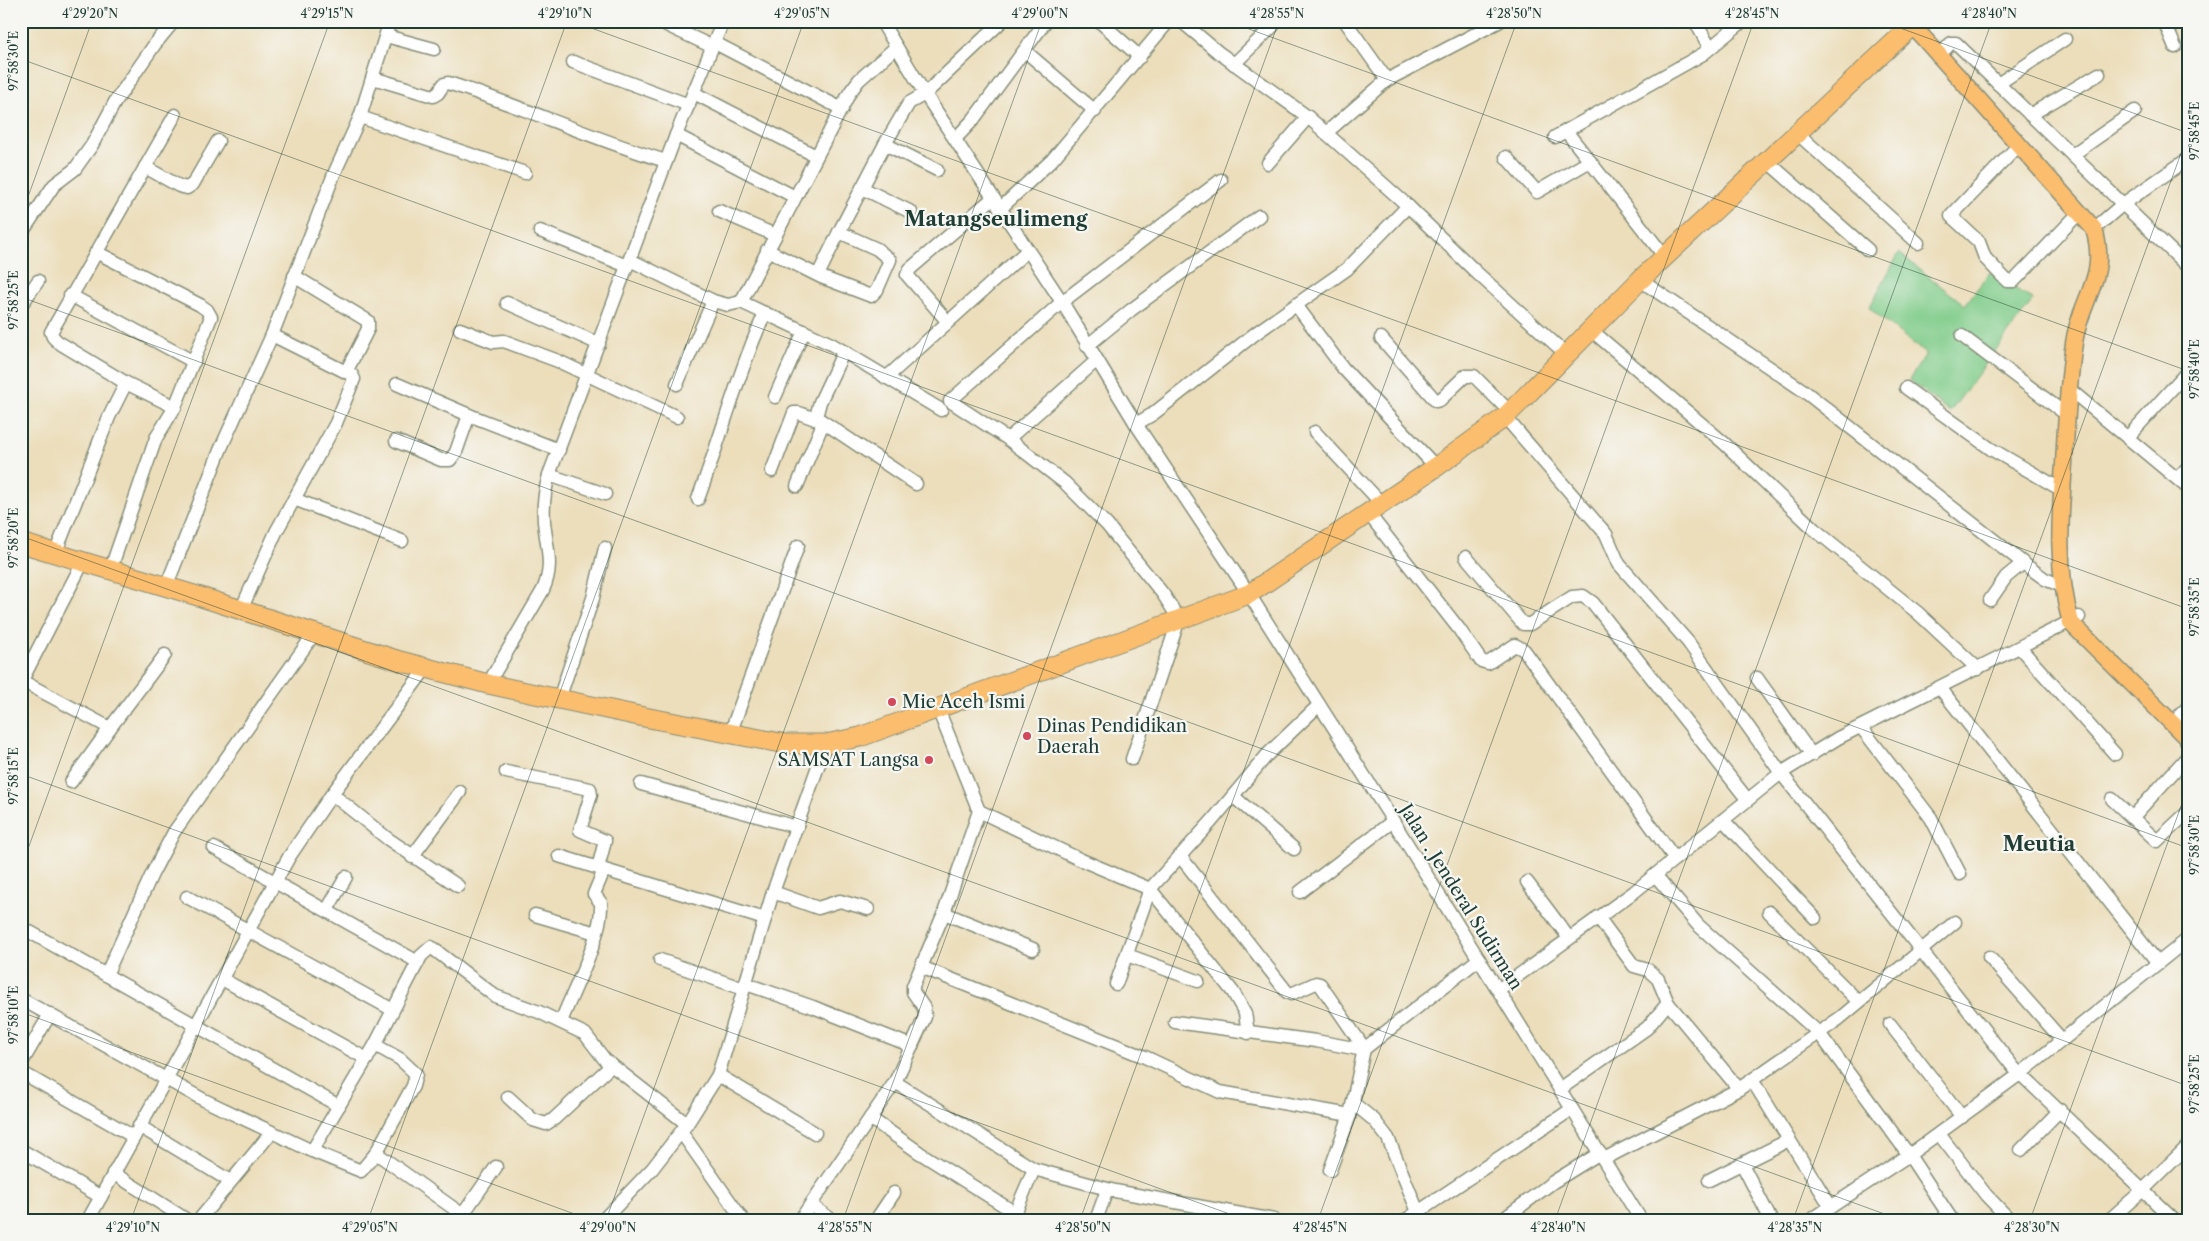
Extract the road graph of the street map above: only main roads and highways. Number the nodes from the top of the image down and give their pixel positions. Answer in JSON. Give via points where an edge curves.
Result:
{"nodes":[{"id":1,"x":1922,"y":36,"type":"edge"},
{"id":2,"x":21,"y":543,"type":"edge"},
{"id":3,"x":2073,"y":617,"type":"junction"},
{"id":4,"x":2185,"y":715,"type":"edge"},
{"id":5,"x":2188,"y":739,"type":"edge"}],
"edges":[{"from":1,"to":2,"type":"highway","via":[[1767,161],[1640,280],[1508,414],[1249,594],[860,737],[826,744],[786,744],[488,684],[426,668]]},
{"from":1,"to":3,"type":"main road","via":[[2094,229],[2099,246],[2094,284],[2074,340],[2066,415],[2059,538],[2062,586]]},
{"from":3,"to":4,"type":"main road"},
{"from":3,"to":5,"type":"main road"}]}
